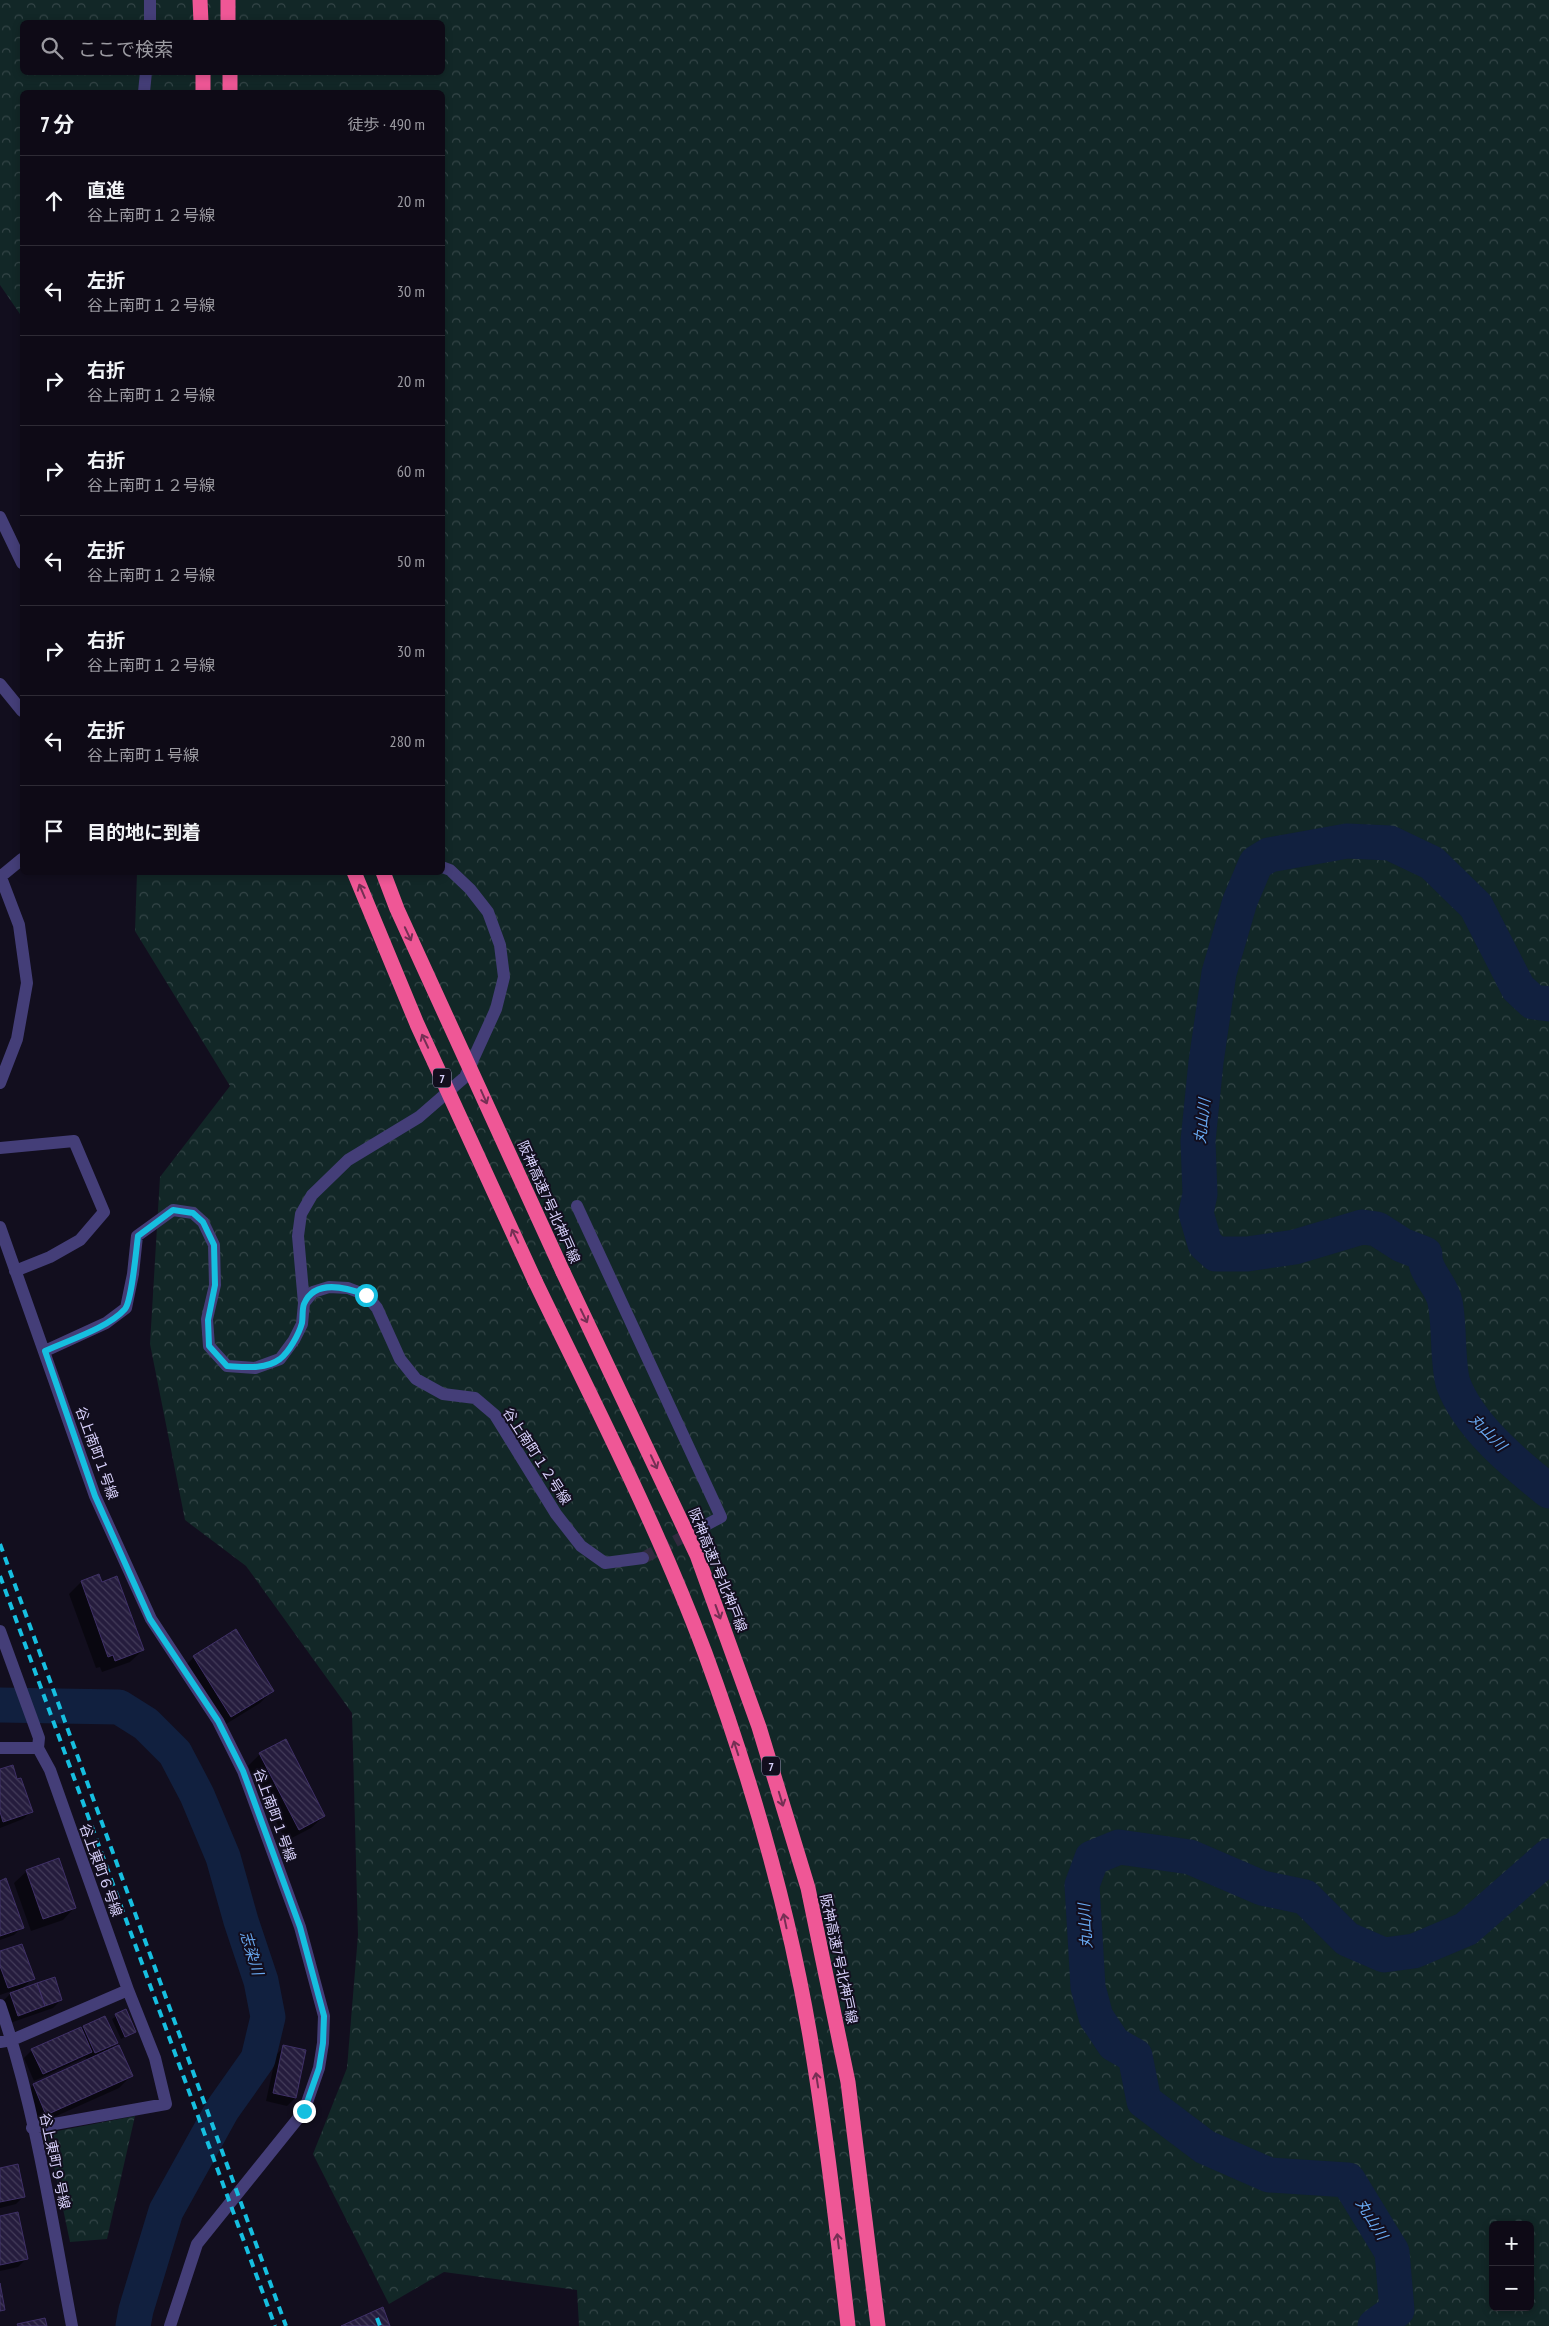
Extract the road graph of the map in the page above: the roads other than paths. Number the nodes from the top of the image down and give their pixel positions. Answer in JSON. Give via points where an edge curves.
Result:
{"nodes":[{"id":1,"x":150,"y":0,"type":"edge"},
{"id":2,"x":200,"y":0,"type":"edge"},
{"id":3,"x":228,"y":0,"type":"edge"},
{"id":4,"x":150,"y":20,"type":"edge"},
{"id":5,"x":201,"y":20,"type":"edge"},
{"id":6,"x":228,"y":20,"type":"edge"},
{"id":7,"x":146,"y":75,"type":"edge"},
{"id":8,"x":203,"y":75,"type":"edge"},
{"id":9,"x":230,"y":75,"type":"edge"},
{"id":10,"x":144,"y":90,"type":"edge"},
{"id":11,"x":203,"y":90,"type":"edge"},
{"id":12,"x":230,"y":90,"type":"edge"},
{"id":13,"x":0,"y":517,"type":"edge"},
{"id":14,"x":20,"y":559,"type":"edge"},
{"id":15,"x":0,"y":684,"type":"edge"},
{"id":16,"x":20,"y":709,"type":"edge"},
{"id":17,"x":20,"y":861,"type":"edge"},
{"id":18,"x":445,"y":868,"type":"edge"},
{"id":19,"x":355,"y":875,"type":"edge"},
{"id":20,"x":384,"y":875,"type":"edge"},
{"id":21,"x":0,"y":876,"type":"edge"},
{"id":22,"x":0,"y":1083,"type":"edge"},
{"id":23,"x":0,"y":1148,"type":"edge"},
{"id":24,"x":577,"y":1206,"type":"dead end"},
{"id":25,"x":0,"y":1227,"type":"edge"},
{"id":26,"x":15,"y":1271,"type":"junction"},
{"id":27,"x":304,"y":1304,"type":"junction"},
{"id":28,"x":45,"y":1351,"type":"junction"},
{"id":29,"x":706,"y":1525,"type":"tunnel mouth"},
{"id":30,"x":643,"y":1558,"type":"tunnel mouth"},
{"id":31,"x":0,"y":1631,"type":"edge"},
{"id":32,"x":0,"y":1748,"type":"edge"},
{"id":33,"x":38,"y":1748,"type":"junction"},
{"id":34,"x":128,"y":1990,"type":"junction"},
{"id":35,"x":0,"y":2005,"type":"edge"},
{"id":36,"x":6,"y":2041,"type":"edge"},
{"id":37,"x":32,"y":2128,"type":"junction"},
{"id":38,"x":72,"y":2326,"type":"edge"},
{"id":39,"x":170,"y":2326,"type":"edge"},
{"id":40,"x":848,"y":2326,"type":"edge"},
{"id":41,"x":878,"y":2326,"type":"edge"}],
"edges":[{"from":1,"to":4,"type":"street"},
{"from":2,"to":5,"type":"highway"},
{"from":3,"to":6,"type":"highway"},
{"from":7,"to":10,"type":"street"},
{"from":8,"to":11,"type":"highway"},
{"from":9,"to":12,"type":"highway"},
{"from":13,"to":14,"type":"street"},
{"from":15,"to":16,"type":"street"},
{"from":17,"to":21,"type":"street"},
{"from":18,"to":27,"type":"street","via":[[470,889],[488,912],[500,945],[504,977],[496,1009],[465,1077],[419,1117],[348,1160],[312,1194],[301,1214],[298,1236]]},
{"from":40,"to":19,"type":"highway","number":"7","one_way":true,"bridge":true,"via":[[823,2116],[782,1904],[751,1792],[704,1652],[645,1512],[417,1024]]},
{"from":20,"to":41,"type":"highway","name":"阪神高速7号北神戸線","number":"7","one_way":true,"bridge":true,"via":[[563,1272],[697,1555],[759,1727],[808,1888],[848,2082]]},
{"from":21,"to":22,"type":"street","via":[[19,925],[27,983],[17,1039]]},
{"from":23,"to":26,"type":"street","via":[[74,1141],[104,1212],[80,1240]]},
{"from":24,"to":29,"type":"street","via":[[721,1517]]},
{"from":25,"to":26,"type":"street","name":"谷上南町１号線"},
{"from":26,"to":28,"type":"street","name":"谷上南町１号線"},
{"from":27,"to":28,"type":"street","via":[[302,1324],[280,1359],[255,1368],[227,1366],[209,1346],[208,1320],[215,1285],[214,1245],[203,1222],[193,1213],[173,1210],[138,1236],[126,1308],[106,1323]]},
{"from":27,"to":30,"type":"street","name":"谷上南町１２号線","via":[[314,1292],[329,1287],[348,1288],[366,1295],[377,1308],[400,1359],[416,1380],[442,1394],[475,1398],[495,1415],[556,1514],[582,1546],[605,1563]]},
{"from":28,"to":39,"type":"street","name":"谷上南町１号線","via":[[95,1496],[150,1619],[218,1721],[243,1771],[300,1927],[324,2016],[319,2068],[304,2111],[196,2244]]},
{"from":31,"to":33,"type":"street","name":"谷上東町６号線","via":[[39,1738]]},
{"from":32,"to":33,"type":"street"},
{"from":33,"to":34,"type":"street","name":"谷上東町６号線","via":[[50,1770]]},
{"from":34,"to":36,"type":"street"},
{"from":34,"to":37,"type":"street","name":"谷上東町６号線","via":[[154,2058],[166,2104]]},
{"from":35,"to":36,"type":"street","name":"谷上東町９号線"},
{"from":36,"to":37,"type":"street","name":"谷上東町９号線"},
{"from":37,"to":38,"type":"street","name":"谷上東町９号線"}]}
